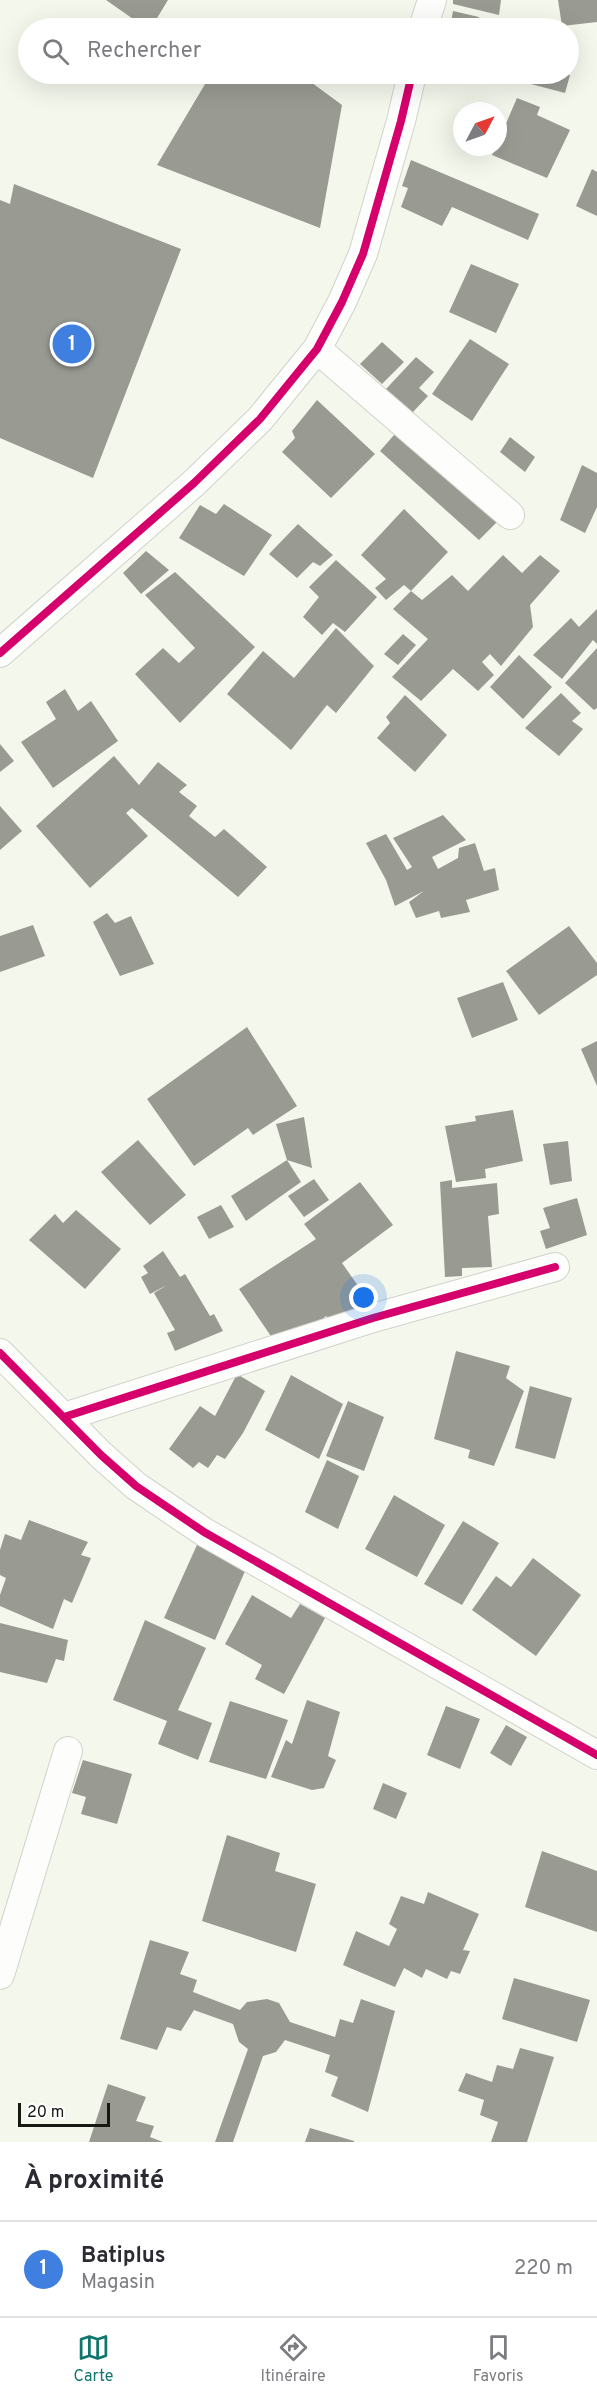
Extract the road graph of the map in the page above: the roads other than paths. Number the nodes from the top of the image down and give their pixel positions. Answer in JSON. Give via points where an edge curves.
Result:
{"nodes":[{"id":1,"x":432,"y":0,"type":"edge"},
{"id":2,"x":426,"y":18,"type":"edge"},
{"id":3,"x":410,"y":84,"type":"edge"},
{"id":4,"x":317,"y":349,"type":"junction"},
{"id":5,"x":510,"y":515,"type":"dead end"},
{"id":6,"x":0,"y":653,"type":"edge"},
{"id":7,"x":555,"y":1267,"type":"dead end"},
{"id":8,"x":0,"y":1353,"type":"edge"},
{"id":9,"x":64,"y":1417,"type":"junction"},
{"id":10,"x":68,"y":1750,"type":"dead end"},
{"id":11,"x":597,"y":1755,"type":"edge"},
{"id":12,"x":0,"y":1975,"type":"edge"}],
"edges":[{"from":1,"to":2,"type":"street"},
{"from":3,"to":4,"type":"street","via":[[363,254]]},
{"from":4,"to":5,"type":"street"},
{"from":4,"to":6,"type":"street","via":[[260,418],[194,483]]},
{"from":7,"to":9,"type":"street","via":[[374,1318]]},
{"from":8,"to":9,"type":"street"},
{"from":9,"to":11,"type":"street","via":[[136,1486],[204,1532]]},
{"from":10,"to":12,"type":"street"}]}
